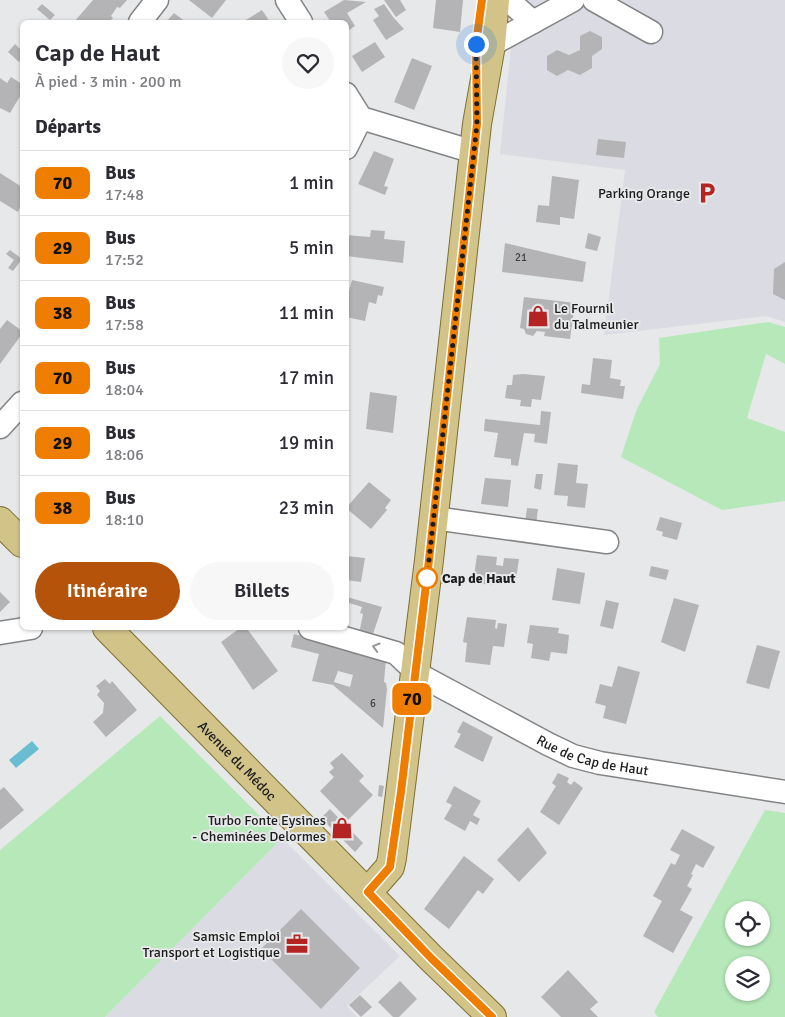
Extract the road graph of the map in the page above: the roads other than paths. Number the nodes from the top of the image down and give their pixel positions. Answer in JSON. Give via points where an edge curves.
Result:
{"nodes":[{"id":1,"x":157,"y":0,"type":"edge"},
{"id":2,"x":287,"y":0,"type":"edge"},
{"id":3,"x":482,"y":0,"type":"edge"},
{"id":4,"x":495,"y":0,"type":"edge"},
{"id":5,"x":508,"y":0,"type":"edge"},
{"id":6,"x":573,"y":0,"type":"edge"},
{"id":7,"x":594,"y":0,"type":"edge"},
{"id":8,"x":142,"y":20,"type":"edge"},
{"id":9,"x":300,"y":20,"type":"edge"},
{"id":10,"x":533,"y":22,"type":"junction"},
{"id":11,"x":650,"y":32,"type":"dead end"},
{"id":12,"x":491,"y":45,"type":"junction"},
{"id":13,"x":349,"y":99,"type":"edge"},
{"id":14,"x":361,"y":118,"type":"junction"},
{"id":15,"x":477,"y":124,"type":"junction"},
{"id":16,"x":349,"y":142,"type":"edge"},
{"id":17,"x":474,"y":152,"type":"junction"},
{"id":18,"x":20,"y":405,"type":"edge"},
{"id":19,"x":0,"y":427,"type":"edge"},
{"id":20,"x":434,"y":518,"type":"junction"},
{"id":21,"x":0,"y":521,"type":"edge"},
{"id":22,"x":20,"y":541,"type":"edge"},
{"id":23,"x":607,"y":542,"type":"dead end"},
{"id":24,"x":20,"y":630,"type":"edge"},
{"id":25,"x":109,"y":630,"type":"edge"},
{"id":26,"x":317,"y":630,"type":"edge"},
{"id":27,"x":0,"y":633,"type":"edge"},
{"id":28,"x":416,"y":672,"type":"junction"},
{"id":29,"x":785,"y":792,"type":"edge"},
{"id":30,"x":390,"y":867,"type":"junction"},
{"id":31,"x":368,"y":892,"type":"junction"},
{"id":32,"x":431,"y":958,"type":"junction"},
{"id":33,"x":492,"y":1017,"type":"edge"}],
"edges":[{"from":1,"to":8,"type":"street"},
{"from":2,"to":9,"type":"street"},
{"from":3,"to":15,"type":"main road","via":[[476,44]]},
{"from":4,"to":12,"type":"main road"},
{"from":5,"to":10,"type":"street"},
{"from":6,"to":10,"type":"street"},
{"from":7,"to":11,"type":"street"},
{"from":10,"to":12,"type":"street"},
{"from":12,"to":15,"type":"main road"},
{"from":13,"to":14,"type":"street"},
{"from":14,"to":16,"type":"street"},
{"from":14,"to":17,"type":"street"},
{"from":15,"to":17,"type":"main road"},
{"from":17,"to":20,"type":"main road"},
{"from":18,"to":19,"type":"street"},
{"from":20,"to":23,"type":"street"},
{"from":20,"to":28,"type":"main road"},
{"from":21,"to":22,"type":"main road"},
{"from":24,"to":27,"type":"street"},
{"from":25,"to":31,"type":"main road","name":"Avenue du Médoc"},
{"from":28,"to":26,"type":"street","name":"Rue de Cap de Haut","one_way":true,"via":[[396,653]]},
{"from":28,"to":29,"type":"street","name":"Rue de Cap de Haut","via":[[573,756]]},
{"from":28,"to":30,"type":"main road"},
{"from":30,"to":31,"type":"main road"},
{"from":30,"to":32,"type":"main road","name":"Avenue du Médoc","via":[[402,908]]},
{"from":31,"to":32,"type":"main road","name":"Avenue du Médoc"},
{"from":32,"to":33,"type":"main road","name":"Avenue du Médoc"}]}
